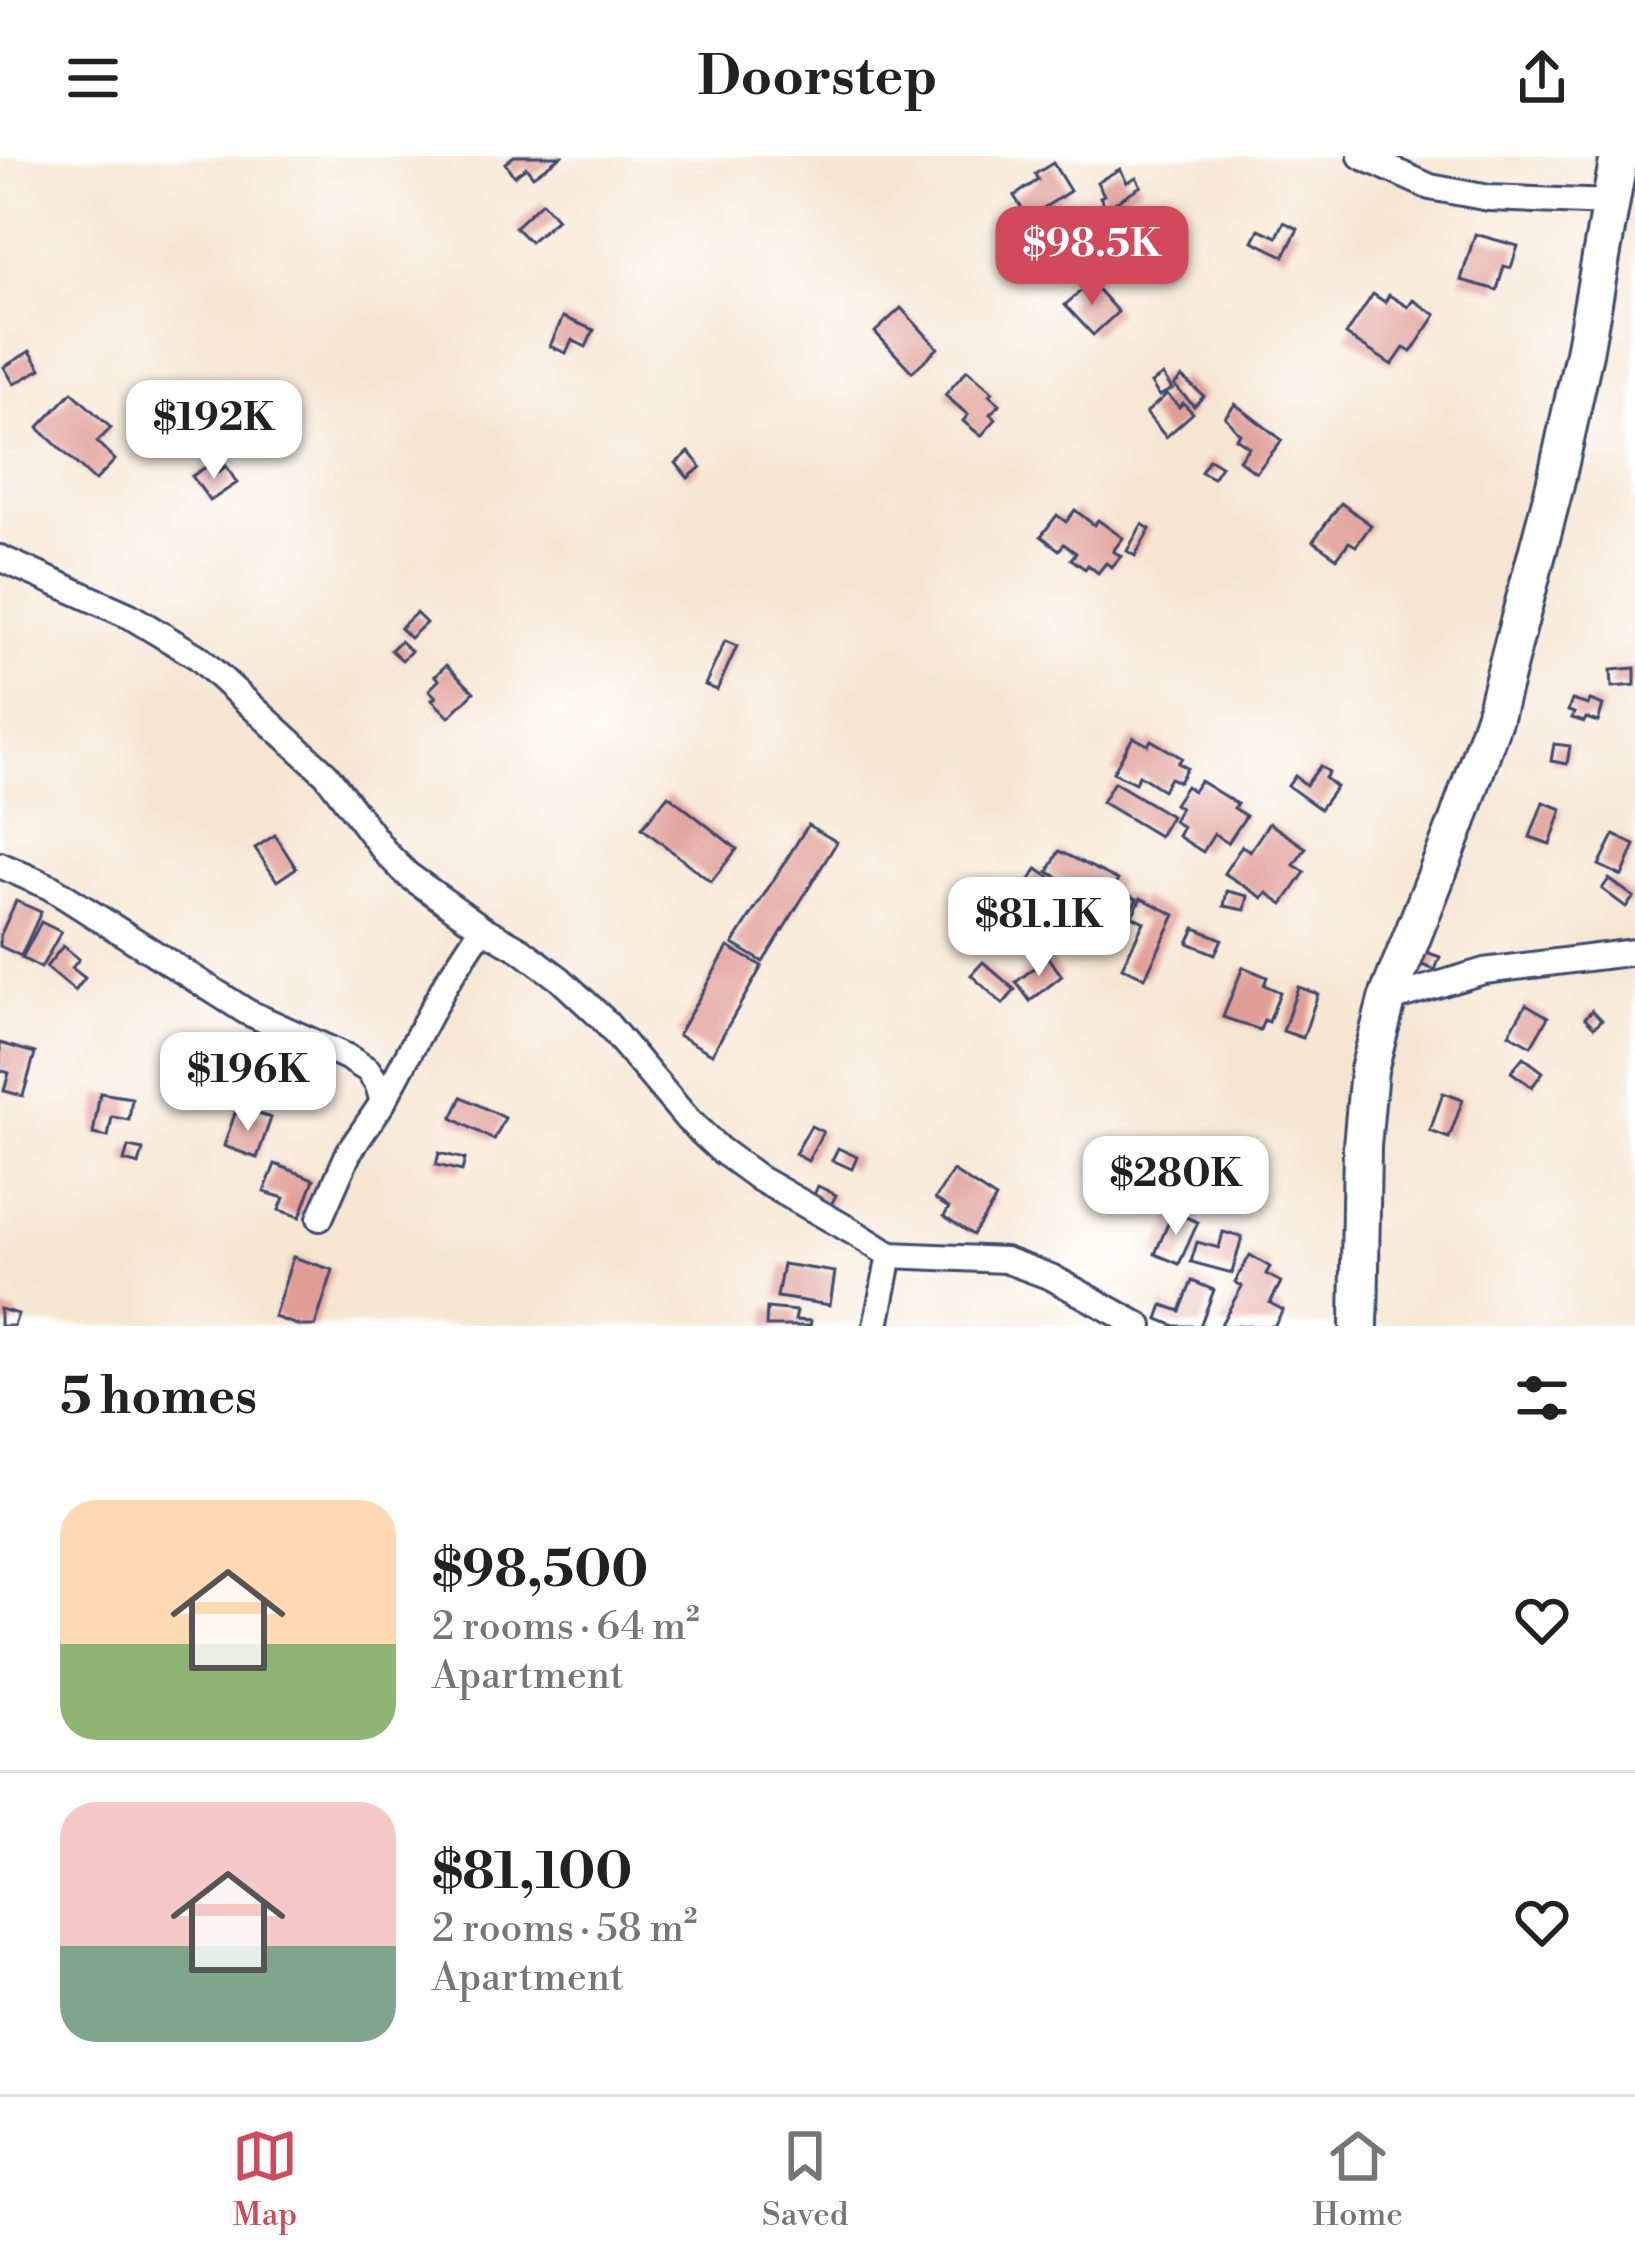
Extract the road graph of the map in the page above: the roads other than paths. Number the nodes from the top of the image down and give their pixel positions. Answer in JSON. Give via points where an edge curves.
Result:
{"nodes":[{"id":1,"x":1361,"y":156,"type":"edge"},
{"id":2,"x":1619,"y":156,"type":"edge"},
{"id":3,"x":1610,"y":203,"type":"junction"},
{"id":4,"x":0,"y":558,"type":"edge"},
{"id":5,"x":0,"y":865,"type":"edge"},
{"id":6,"x":482,"y":928,"type":"junction"},
{"id":7,"x":1635,"y":952,"type":"edge"},
{"id":8,"x":1387,"y":1000,"type":"junction"},
{"id":9,"x":383,"y":1102,"type":"junction"},
{"id":10,"x":320,"y":1218,"type":"dead end"},
{"id":11,"x":890,"y":1256,"type":"junction"},
{"id":12,"x":876,"y":1326,"type":"edge"},
{"id":13,"x":1140,"y":1326,"type":"edge"},
{"id":14,"x":1359,"y":1326,"type":"edge"}],
"edges":[{"from":1,"to":3,"type":"street","via":[[1430,187]]},
{"from":2,"to":3,"type":"street"},
{"from":3,"to":8,"type":"street","via":[[1555,485],[1494,717]]},
{"from":4,"to":6,"type":"street","via":[[130,616],[198,657],[326,774],[408,875]]},
{"from":5,"to":9,"type":"street","via":[[50,887],[247,1012],[368,1070]]},
{"from":6,"to":9,"type":"street"},
{"from":6,"to":11,"type":"street","via":[[560,979],[719,1148]]},
{"from":7,"to":8,"type":"street","via":[[1484,971]]},
{"from":8,"to":14,"type":"street","via":[[1362,1146]]},
{"from":9,"to":10,"type":"street","via":[[349,1152]]},
{"from":11,"to":12,"type":"street"},
{"from":11,"to":13,"type":"street","via":[[1005,1260]]}]}
